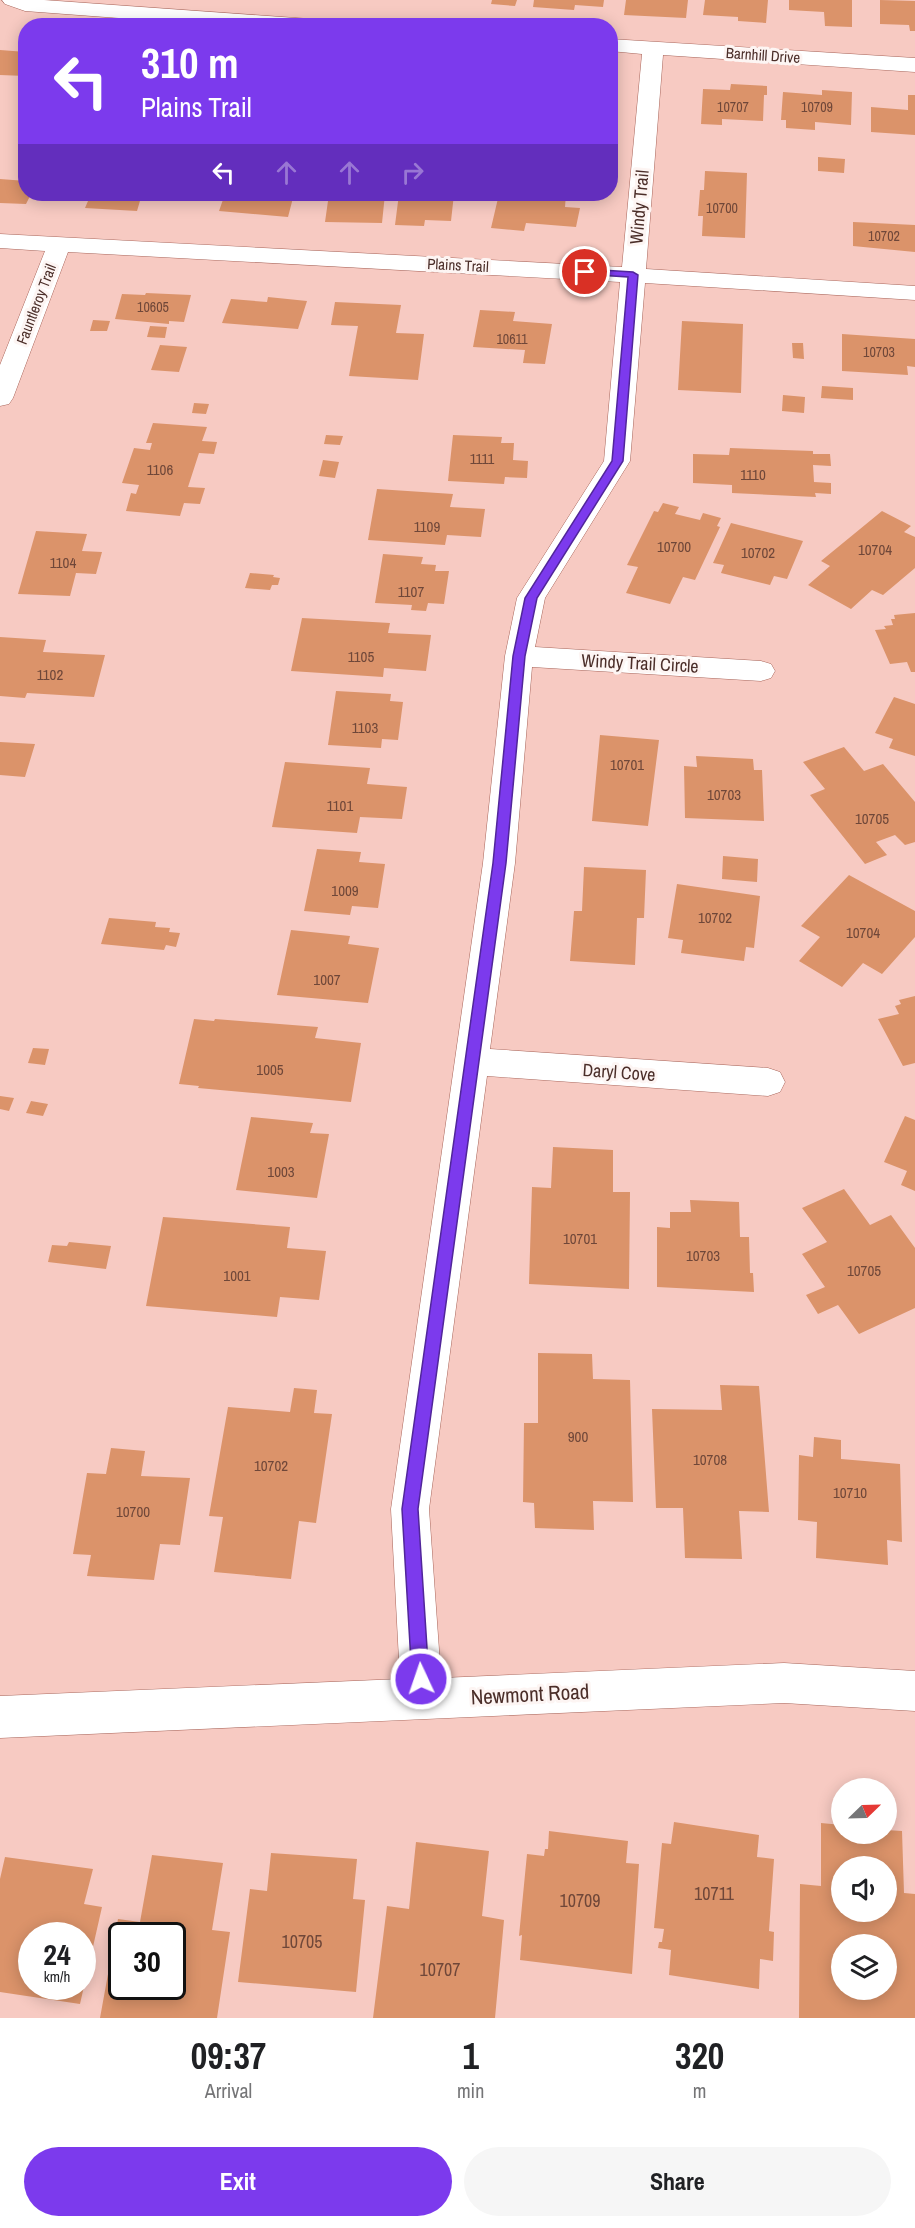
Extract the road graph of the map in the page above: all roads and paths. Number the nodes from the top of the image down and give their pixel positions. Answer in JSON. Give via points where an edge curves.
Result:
{"nodes":[{"id":1,"x":12,"y":0,"type":"edge"},
{"id":2,"x":210,"y":18,"type":"edge"},
{"id":3,"x":618,"y":46,"type":"edge"},
{"id":4,"x":653,"y":48,"type":"junction"},
{"id":5,"x":915,"y":65,"type":"edge"},
{"id":6,"x":0,"y":241,"type":"edge"},
{"id":7,"x":59,"y":244,"type":"junction"},
{"id":8,"x":633,"y":275,"type":"junction"},
{"id":9,"x":915,"y":293,"type":"edge"},
{"id":10,"x":0,"y":398,"type":"edge"},
{"id":11,"x":519,"y":656,"type":"junction"},
{"id":12,"x":761,"y":670,"type":"dead end"},
{"id":13,"x":471,"y":1061,"type":"junction"},
{"id":14,"x":768,"y":1082,"type":"dead end"},
{"id":15,"x":915,"y":1691,"type":"edge"},
{"id":16,"x":422,"y":1699,"type":"junction"},
{"id":17,"x":0,"y":1717,"type":"edge"}],
"edges":[{"from":1,"to":2,"type":"street","via":[[26,5]]},
{"from":3,"to":4,"type":"street","name":"Barnhill Drive"},
{"from":4,"to":5,"type":"street","name":"Barnhill Drive"},
{"from":4,"to":8,"type":"street","name":"Windy Trail"},
{"from":6,"to":7,"type":"street","name":"Plains Trail"},
{"from":7,"to":8,"type":"street","name":"Plains Trail"},
{"from":7,"to":10,"type":"street","name":"Fauntleroy Trail"},
{"from":8,"to":9,"type":"street","name":"Plains Trail"},
{"from":8,"to":11,"type":"street","name":"Windy Trail","via":[[617,461],[531,598]]},
{"from":11,"to":12,"type":"street","name":"Windy Trail Circle"},
{"from":11,"to":13,"type":"street","name":"Windy Trail","via":[[499,863]]},
{"from":13,"to":14,"type":"street","name":"Daryl Cove"},
{"from":13,"to":16,"type":"street","name":"Windy Trail","via":[[410,1509]]},
{"from":15,"to":16,"type":"street","name":"Newmont Road","via":[[783,1683]]},
{"from":16,"to":17,"type":"street","name":"Newmont Road"}]}
